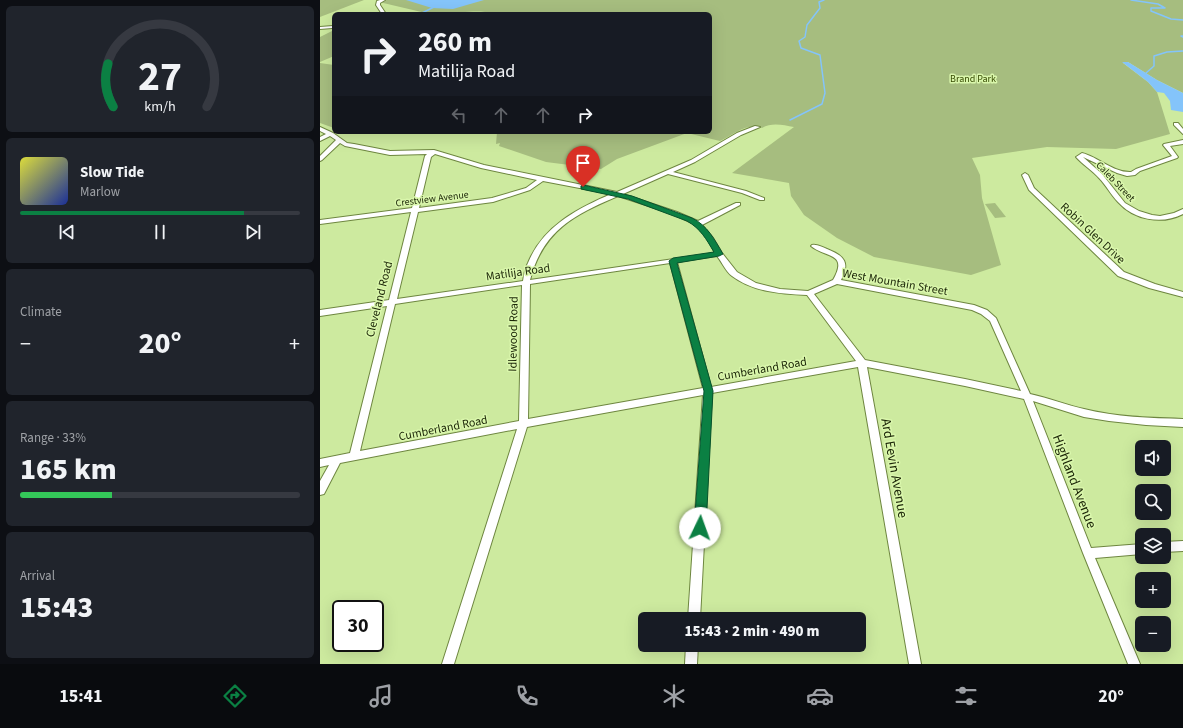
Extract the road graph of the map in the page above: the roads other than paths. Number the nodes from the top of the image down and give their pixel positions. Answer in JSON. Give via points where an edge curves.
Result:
{"nodes":[{"id":1,"x":383,"y":0,"type":"edge"},
{"id":2,"x":383,"y":12,"type":"edge"},
{"id":3,"x":332,"y":27,"type":"dead end"},
{"id":4,"x":320,"y":28,"type":"edge"},
{"id":5,"x":1176,"y":124,"type":"dead end"},
{"id":6,"x":758,"y":127,"type":"dead end"},
{"id":7,"x":320,"y":129,"type":"edge"},
{"id":8,"x":1183,"y":132,"type":"edge"},
{"id":9,"x":331,"y":134,"type":"junction"},
{"id":10,"x":320,"y":139,"type":"edge"},
{"id":11,"x":339,"y":140,"type":"junction"},
{"id":12,"x":1183,"y":142,"type":"edge"},
{"id":13,"x":434,"y":152,"type":"junction"},
{"id":14,"x":320,"y":159,"type":"edge"},
{"id":15,"x":667,"y":172,"type":"junction"},
{"id":16,"x":1025,"y":175,"type":"dead end"},
{"id":17,"x":541,"y":179,"type":"junction"},
{"id":18,"x":618,"y":194,"type":"junction"},
{"id":19,"x":762,"y":199,"type":"dead end"},
{"id":20,"x":738,"y":204,"type":"dead end"},
{"id":21,"x":413,"y":210,"type":"junction"},
{"id":22,"x":1183,"y":211,"type":"edge"},
{"id":23,"x":320,"y":222,"type":"edge"},
{"id":24,"x":698,"y":224,"type":"junction"},
{"id":25,"x":814,"y":246,"type":"dead end"},
{"id":26,"x":719,"y":254,"type":"junction"},
{"id":27,"x":673,"y":261,"type":"junction"},
{"id":28,"x":526,"y":282,"type":"junction"},
{"id":29,"x":836,"y":282,"type":"junction"},
{"id":30,"x":809,"y":293,"type":"junction"},
{"id":31,"x":1183,"y":295,"type":"edge"},
{"id":32,"x":391,"y":302,"type":"junction"},
{"id":33,"x":984,"y":312,"type":"joint"},
{"id":34,"x":320,"y":313,"type":"edge"},
{"id":35,"x":862,"y":363,"type":"junction"},
{"id":36,"x":708,"y":391,"type":"junction"},
{"id":37,"x":1027,"y":396,"type":"junction"},
{"id":38,"x":1183,"y":423,"type":"edge"},
{"id":39,"x":523,"y":424,"type":"junction"},
{"id":40,"x":354,"y":457,"type":"junction"},
{"id":41,"x":338,"y":460,"type":"junction"},
{"id":42,"x":320,"y":463,"type":"edge"},
{"id":43,"x":320,"y":492,"type":"edge"},
{"id":44,"x":1183,"y":546,"type":"edge"},
{"id":45,"x":1171,"y":547,"type":"edge"},
{"id":46,"x":1135,"y":550,"type":"edge"},
{"id":47,"x":1088,"y":553,"type":"junction"},
{"id":48,"x":694,"y":612,"type":"edge"},
{"id":49,"x":692,"y":652,"type":"edge"},
{"id":50,"x":448,"y":664,"type":"edge"},
{"id":51,"x":691,"y":664,"type":"edge"},
{"id":52,"x":915,"y":664,"type":"edge"},
{"id":53,"x":1134,"y":664,"type":"edge"}],
"edges":[{"from":1,"to":2,"type":"street","via":[[378,2]]},
{"from":3,"to":4,"type":"street"},
{"from":5,"to":8,"type":"street"},
{"from":6,"to":15,"type":"street","name":"Idlewood Road","via":[[739,134],[693,161]]},
{"from":7,"to":9,"type":"street","name":"West Mountain Street"},
{"from":9,"to":10,"type":"street"},
{"from":9,"to":11,"type":"street","name":"West Mountain Street"},
{"from":11,"to":13,"type":"street","name":"West Mountain Street","via":[[345,144],[390,153]]},
{"from":11,"to":14,"type":"street"},
{"from":12,"to":22,"type":"street","name":"Caleb Street","via":[[1166,145],[1175,157],[1131,175],[1123,174],[1088,155],[1079,157],[1099,174],[1123,204],[1138,214],[1158,218],[1176,216]]},
{"from":13,"to":17,"type":"street","name":"West Mountain Street","via":[[483,167]]},
{"from":13,"to":21,"type":"street","name":"Cleveland Road","via":[[428,156]]},
{"from":15,"to":18,"type":"street","name":"Idlewood Road"},
{"from":15,"to":19,"type":"street"},
{"from":16,"to":31,"type":"street","name":"Robin Glen Drive","via":[[1031,189],[1121,274]]},
{"from":17,"to":18,"type":"street","name":"West Mountain Street"},
{"from":17,"to":21,"type":"street","name":"Crestview Avenue","via":[[528,189],[492,200]]},
{"from":18,"to":24,"type":"street","name":"West Mountain Street","via":[[675,213]]},
{"from":18,"to":28,"type":"street","name":"Idlewood Road","via":[[585,208],[561,223],[540,246],[531,263]]},
{"from":20,"to":24,"type":"street"},
{"from":21,"to":23,"type":"street","name":"Crestview Avenue"},
{"from":21,"to":32,"type":"street","name":"Cleveland Road"},
{"from":24,"to":26,"type":"street","name":"West Mountain Street","via":[[711,239]]},
{"from":25,"to":29,"type":"street","via":[[840,258],[843,262],[842,274]]},
{"from":26,"to":27,"type":"street","name":"Matilija Road"},
{"from":26,"to":30,"type":"street","name":"West Mountain Street","via":[[734,274],[754,285],[780,291]]},
{"from":27,"to":28,"type":"street","name":"Matilija Road"},
{"from":27,"to":36,"type":"street"},
{"from":28,"to":32,"type":"street","name":"Matilija Road"},
{"from":28,"to":39,"type":"street","name":"Idlewood Road"},
{"from":29,"to":30,"type":"street","name":"West Mountain Street"},
{"from":29,"to":33,"type":"street","name":"West Mountain Street"},
{"from":30,"to":35,"type":"street","name":"Ard Eevin Avenue"},
{"from":32,"to":34,"type":"street","name":"Matilija Road"},
{"from":32,"to":40,"type":"street","name":"Cleveland Road"},
{"from":33,"to":37,"type":"street","name":"Highland Avenue","via":[[993,320]]},
{"from":35,"to":36,"type":"street","name":"Cumberland Road"},
{"from":35,"to":37,"type":"street","name":"Cumberland Road"},
{"from":35,"to":52,"type":"street","name":"Ard Eevin Avenue"},
{"from":36,"to":39,"type":"street","name":"Cumberland Road"},
{"from":36,"to":48,"type":"street"},
{"from":37,"to":38,"type":"street","name":"Cumberland Road","via":[[1083,413],[1111,418]]},
{"from":37,"to":47,"type":"street","name":"Highland Avenue"},
{"from":39,"to":40,"type":"street","name":"Cumberland Road"},
{"from":39,"to":50,"type":"street","name":"Idlewood Road"},
{"from":40,"to":41,"type":"street","name":"Cumberland Road"},
{"from":41,"to":42,"type":"street","name":"Cumberland Road"},
{"from":41,"to":43,"type":"street"},
{"from":44,"to":45,"type":"street"},
{"from":46,"to":47,"type":"street"},
{"from":47,"to":53,"type":"street","name":"Highland Avenue"},
{"from":49,"to":51,"type":"street"}]}
